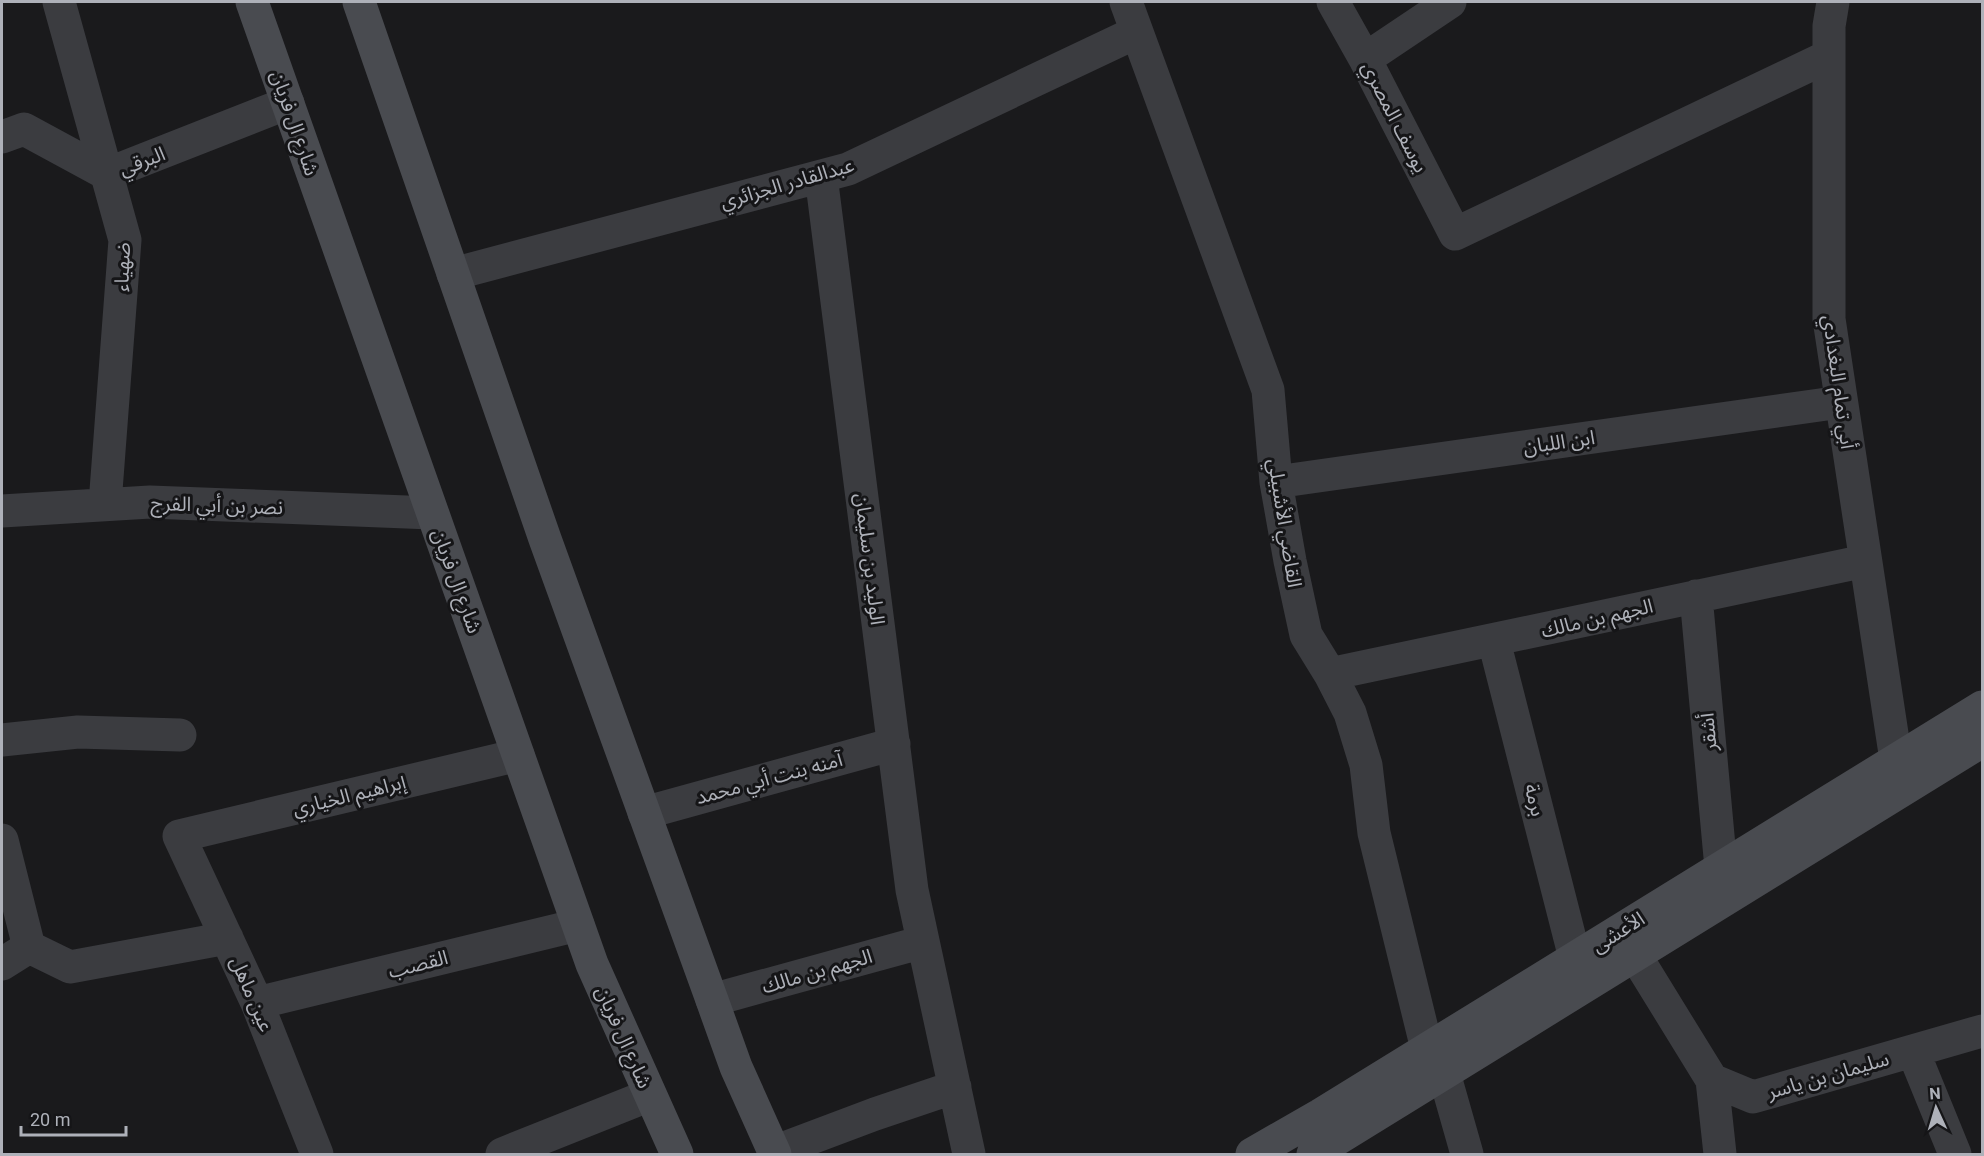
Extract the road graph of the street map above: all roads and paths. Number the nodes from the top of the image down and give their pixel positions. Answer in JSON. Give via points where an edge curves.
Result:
{"nodes":[{"id":1,"x":59,"y":2,"type":"edge"},
{"id":2,"x":252,"y":2,"type":"edge"},
{"id":3,"x":359,"y":2,"type":"edge"},
{"id":4,"x":1126,"y":2,"type":"edge"},
{"id":5,"x":1333,"y":2,"type":"edge"},
{"id":6,"x":1450,"y":2,"type":"edge"},
{"id":7,"x":1833,"y":2,"type":"edge"},
{"id":8,"x":1137,"y":32,"type":"junction"},
{"id":9,"x":1829,"y":56,"type":"junction"},
{"id":10,"x":1365,"y":59,"type":"junction"},
{"id":11,"x":288,"y":103,"type":"junction"},
{"id":12,"x":2,"y":137,"type":"edge"},
{"id":13,"x":107,"y":174,"type":"junction"},
{"id":14,"x":821,"y":176,"type":"junction"},
{"id":15,"x":453,"y":273,"type":"junction"},
{"id":16,"x":1841,"y":402,"type":"junction"},
{"id":17,"x":1276,"y":482,"type":"junction"},
{"id":18,"x":105,"y":504,"type":"junction"},
{"id":19,"x":2,"y":511,"type":"edge"},
{"id":20,"x":432,"y":513,"type":"junction"},
{"id":21,"x":1865,"y":561,"type":"junction"},
{"id":22,"x":1696,"y":596,"type":"junction"},
{"id":23,"x":1494,"y":641,"type":"junction"},
{"id":24,"x":1329,"y":674,"type":"junction"},
{"id":25,"x":1983,"y":707,"type":"edge"},
{"id":26,"x":180,"y":735,"type":"dead end"},
{"id":27,"x":2,"y":740,"type":"edge"},
{"id":28,"x":1983,"y":741,"type":"edge"},
{"id":29,"x":894,"y":744,"type":"junction"},
{"id":30,"x":518,"y":755,"type":"junction"},
{"id":31,"x":1896,"y":760,"type":"junction"},
{"id":32,"x":644,"y":813,"type":"junction"},
{"id":33,"x":179,"y":836,"type":"joint"},
{"id":34,"x":2,"y":841,"type":"edge"},
{"id":35,"x":1721,"y":868,"type":"junction"},
{"id":36,"x":578,"y":925,"type":"junction"},
{"id":37,"x":227,"y":938,"type":"junction"},
{"id":38,"x":923,"y":942,"type":"junction"},
{"id":39,"x":29,"y":947,"type":"junction"},
{"id":40,"x":1635,"y":955,"type":"junction"},
{"id":41,"x":1575,"y":958,"type":"junction"},
{"id":42,"x":2,"y":964,"type":"edge"},
{"id":43,"x":711,"y":1000,"type":"junction"},
{"id":44,"x":257,"y":1003,"type":"junction"},
{"id":45,"x":1983,"y":1030,"type":"edge"},
{"id":46,"x":1912,"y":1051,"type":"junction"},
{"id":47,"x":1436,"y":1061,"type":"junction"},
{"id":48,"x":1712,"y":1080,"type":"junction"},
{"id":49,"x":955,"y":1087,"type":"junction"},
{"id":50,"x":650,"y":1095,"type":"junction"},
{"id":51,"x":774,"y":1153,"type":"edge"},
{"id":52,"x":317,"y":1155,"type":"edge"},
{"id":53,"x":502,"y":1155,"type":"edge"},
{"id":54,"x":677,"y":1155,"type":"edge"},
{"id":55,"x":969,"y":1155,"type":"edge"},
{"id":56,"x":1252,"y":1155,"type":"edge"},
{"id":57,"x":1312,"y":1155,"type":"edge"},
{"id":58,"x":1467,"y":1155,"type":"edge"},
{"id":59,"x":1720,"y":1155,"type":"edge"},
{"id":60,"x":1955,"y":1155,"type":"edge"}],
"edges":[{"from":1,"to":13,"type":"street","name":"ضهياء"},
{"from":2,"to":11,"type":"main road","name":"شارع ال فريان"},
{"from":3,"to":15,"type":"main road"},
{"from":4,"to":8,"type":"street","name":"القاضي الأشبيلي"},
{"from":5,"to":10,"type":"street","name":"يوسف المصري"},
{"from":6,"to":10,"type":"street"},
{"from":7,"to":9,"type":"street","name":"أبي تمام البغدادي"},
{"from":8,"to":14,"type":"street","name":"عبدالقادر الجزائري","via":[[848,169]]},
{"from":8,"to":17,"type":"street","name":"القاضي الأشبيلي","via":[[1268,390]]},
{"from":9,"to":10,"type":"street","name":"يوسف المصري","via":[[1455,234]]},
{"from":9,"to":16,"type":"street","name":"أبي تمام البغدادي","via":[[1828,319]]},
{"from":11,"to":13,"type":"street","name":"البرقي"},
{"from":11,"to":20,"type":"main road","name":"شارع ال فريان"},
{"from":12,"to":13,"type":"street","name":"البرقي","via":[[24,129]]},
{"from":13,"to":18,"type":"street","name":"ضهياء","via":[[126,240]]},
{"from":14,"to":15,"type":"street","name":"عبدالقادر الجزائري"},
{"from":14,"to":29,"type":"street","name":"الوليد بن سليمان"},
{"from":15,"to":32,"type":"main road"},
{"from":16,"to":17,"type":"street","name":"ابن اللبان"},
{"from":16,"to":21,"type":"street","name":"أبي تمام البغدادي"},
{"from":17,"to":24,"type":"street","name":"القاضي الأشبيلي","via":[[1306,635]]},
{"from":18,"to":19,"type":"street","name":"نصر بن أبي الفرج"},
{"from":18,"to":20,"type":"street","name":"نصر بن أبي الفرج","via":[[150,502]]},
{"from":20,"to":30,"type":"main road","name":"شارع ال فريان"},
{"from":21,"to":22,"type":"street","name":"الجهم بن مالك"},
{"from":21,"to":31,"type":"street","name":"أبي تمام البغدادي"},
{"from":22,"to":23,"type":"street","name":"الجهم بن مالك"},
{"from":22,"to":35,"type":"street","name":"أشقر"},
{"from":23,"to":24,"type":"street","name":"الجهم بن مالك"},
{"from":23,"to":41,"type":"street","name":"برمة"},
{"from":24,"to":47,"type":"street","name":"القاضي الأشبيلي","via":[[1350,713],[1366,765],[1374,832]]},
{"from":25,"to":31,"type":"main road","name":"الأعشى"},
{"from":26,"to":27,"type":"street","via":[[78,732]]},
{"from":28,"to":40,"type":"main road","name":"الأعشى"},
{"from":29,"to":32,"type":"street","name":"آمنه بنت أبي محمد"},
{"from":29,"to":38,"type":"street","name":"الوليد بن سليمان","via":[[912,890]]},
{"from":30,"to":33,"type":"street","name":"إبراهيم الخياري"},
{"from":30,"to":36,"type":"main road","name":"شارع ال فريان"},
{"from":31,"to":35,"type":"main road","name":"الأعشى"},
{"from":32,"to":43,"type":"main road"},
{"from":33,"to":37,"type":"street","name":"عين ماهل"},
{"from":34,"to":39,"type":"street"},
{"from":35,"to":41,"type":"main road","name":"الأعشى"},
{"from":36,"to":44,"type":"street","name":"القصب"},
{"from":36,"to":50,"type":"main road","name":"شارع ال فريان"},
{"from":37,"to":39,"type":"street","via":[[70,967]]},
{"from":37,"to":44,"type":"street","name":"عين ماهل"},
{"from":38,"to":43,"type":"street","name":"الجهم بن مالك"},
{"from":38,"to":49,"type":"street","name":"الوليد بن سليمان"},
{"from":39,"to":42,"type":"street"},
{"from":40,"to":47,"type":"main road","name":"الأعشى"},
{"from":40,"to":48,"type":"street"},
{"from":41,"to":47,"type":"main road","name":"الأعشى"},
{"from":43,"to":51,"type":"main road"},
{"from":44,"to":52,"type":"street","name":"عين ماهل"},
{"from":45,"to":46,"type":"street","name":"سليمان بن ياسر"},
{"from":46,"to":48,"type":"street","name":"سليمان بن ياسر","via":[[1753,1097]]},
{"from":46,"to":60,"type":"street"},
{"from":47,"to":56,"type":"main road","name":"الأعشى"},
{"from":47,"to":57,"type":"main road","name":"الأعشى"},
{"from":47,"to":58,"type":"street","name":"القاضي الأشبيلي"},
{"from":48,"to":59,"type":"street"},
{"from":49,"to":51,"type":"street"},
{"from":49,"to":55,"type":"street","name":"الوليد بن سليمان"},
{"from":50,"to":53,"type":"street"},
{"from":50,"to":54,"type":"main road","name":"شارع ال فريان"}]}
